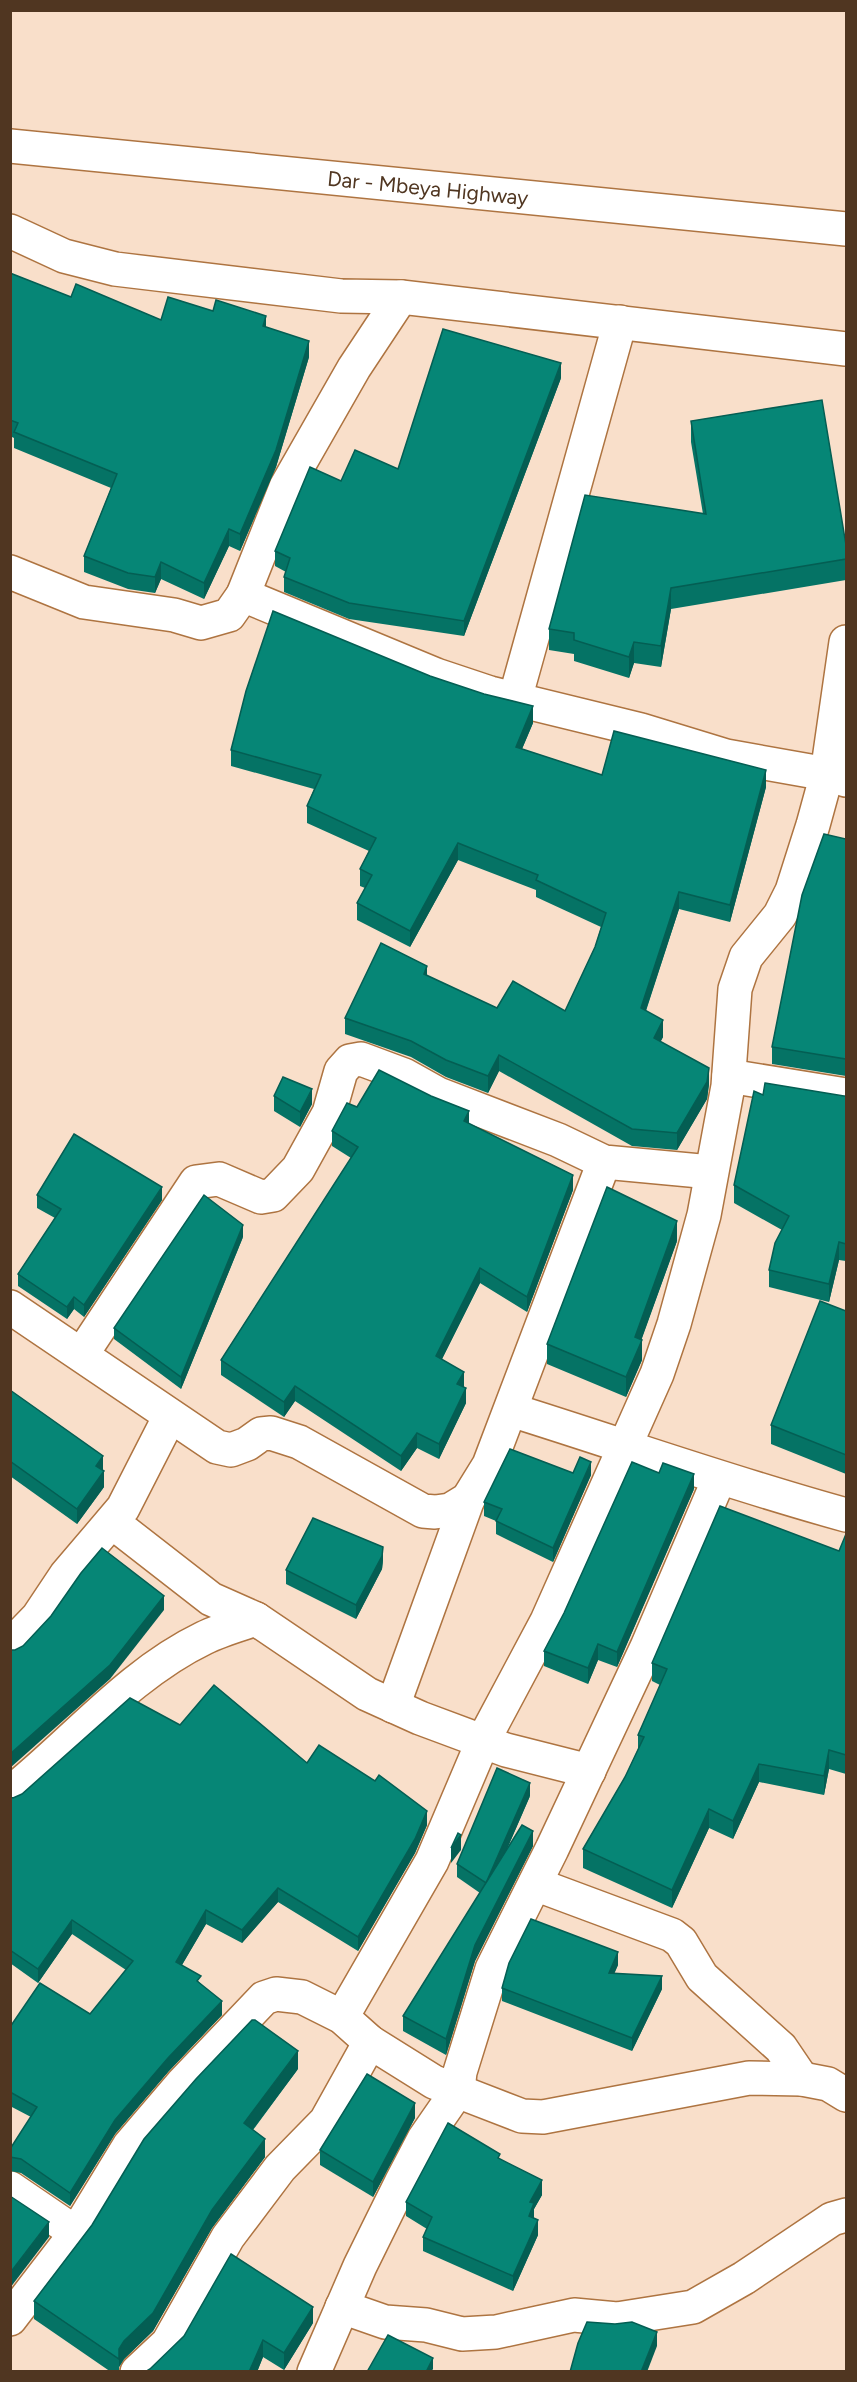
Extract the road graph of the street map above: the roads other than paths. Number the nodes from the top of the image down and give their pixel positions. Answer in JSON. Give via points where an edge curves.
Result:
{"nodes":[{"id":1,"x":10,"y":146,"type":"edge"},
{"id":2,"x":846,"y":229,"type":"edge"},
{"id":3,"x":10,"y":231,"type":"edge"},
{"id":4,"x":401,"y":297,"type":"junction"},
{"id":5,"x":620,"y":322,"type":"junction"},
{"id":6,"x":846,"y":349,"type":"edge"},
{"id":7,"x":10,"y":572,"type":"edge"},
{"id":8,"x":243,"y":595,"type":"junction"},
{"id":9,"x":846,"y":642,"type":"edge"},
{"id":10,"x":515,"y":699,"type":"junction"},
{"id":11,"x":837,"y":777,"type":"edge"},
{"id":12,"x":729,"y":1076,"type":"junction"},
{"id":13,"x":846,"y":1095,"type":"edge"},
{"id":14,"x":604,"y":1162,"type":"junction"},
{"id":15,"x":711,"y":1172,"type":"junction"},
{"id":16,"x":10,"y":1307,"type":"edge"},
{"id":17,"x":82,"y":1354,"type":"junction"},
{"id":18,"x":510,"y":1410,"type":"junction"},
{"id":19,"x":170,"y":1416,"type":"junction"},
{"id":20,"x":624,"y":1445,"type":"junction"},
{"id":21,"x":719,"y":1479,"type":"junction"},
{"id":22,"x":468,"y":1499,"type":"junction"},
{"id":23,"x":846,"y":1515,"type":"edge"},
{"id":24,"x":112,"y":1522,"type":"junction"},
{"id":25,"x":256,"y":1619,"type":"junction"},
{"id":26,"x":10,"y":1646,"type":"edge"},
{"id":27,"x":393,"y":1706,"type":"junction"},
{"id":28,"x":483,"y":1741,"type":"junction"},
{"id":29,"x":589,"y":1771,"type":"junction"},
{"id":30,"x":10,"y":1793,"type":"edge"},
{"id":31,"x":535,"y":1884,"type":"junction"},
{"id":32,"x":342,"y":2017,"type":"junction"},
{"id":33,"x":369,"y":2042,"type":"junction"},
{"id":34,"x":831,"y":2087,"type":"edge"},
{"id":35,"x":458,"y":2090,"type":"junction"},
{"id":36,"x":10,"y":2188,"type":"edge"},
{"id":37,"x":846,"y":2215,"type":"edge"},
{"id":38,"x":76,"y":2233,"type":"junction"},
{"id":39,"x":342,"y":2307,"type":"junction"},
{"id":40,"x":10,"y":2319,"type":"edge"},
{"id":41,"x":137,"y":2372,"type":"edge"},
{"id":42,"x":314,"y":2372,"type":"edge"}],
"edges":[{"from":1,"to":2,"type":"main road","name":"Dar - Mbeya Highway"},
{"from":3,"to":4,"type":"main road","via":[[64,256],[115,269],[341,297]]},
{"from":4,"to":5,"type":"main road"},
{"from":4,"to":8,"type":"main road","via":[[354,368],[286,487]]},
{"from":5,"to":6,"type":"main road"},
{"from":5,"to":10,"type":"main road"},
{"from":7,"to":8,"type":"main road","via":[[84,602],[174,615],[201,623],[229,615]]},
{"from":8,"to":10,"type":"main road","via":[[436,675]]},
{"from":9,"to":11,"type":"main road"},
{"from":10,"to":11,"type":"main road","via":[[726,756]]},
{"from":11,"to":12,"type":"main road","via":[[780,915],[746,957],[735,988]]},
{"from":12,"to":13,"type":"main road"},
{"from":12,"to":15,"type":"main road"},
{"from":14,"to":15,"type":"main road"},
{"from":14,"to":17,"type":"main road","via":[[438,1094],[376,1063],[350,1061],[341,1071],[329,1113],[298,1169],[283,1186],[273,1195],[261,1197],[219,1179],[196,1182]]},
{"from":14,"to":18,"type":"main road"},
{"from":15,"to":20,"type":"main road","via":[[704,1215],[674,1324],[657,1374]]},
{"from":16,"to":17,"type":"main road"},
{"from":17,"to":19,"type":"main road"},
{"from":18,"to":20,"type":"main road"},
{"from":18,"to":22,"type":"main road","via":[[489,1465]]},
{"from":19,"to":22,"type":"main road","via":[[218,1447],[231,1450],[261,1434],[272,1433],[299,1442],[423,1511],[450,1510]]},
{"from":19,"to":24,"type":"main road"},
{"from":20,"to":21,"type":"main road"},
{"from":20,"to":28,"type":"main road","via":[[547,1621]]},
{"from":21,"to":23,"type":"main road"},
{"from":21,"to":29,"type":"main road"},
{"from":22,"to":27,"type":"main road"},
{"from":24,"to":25,"type":"main road","via":[[211,1599]]},
{"from":24,"to":26,"type":"main road","via":[[66,1575],[38,1617]]},
{"from":25,"to":27,"type":"main road","via":[[323,1667]]},
{"from":25,"to":30,"type":"main road","via":[[203,1639],[169,1659],[137,1682]]},
{"from":27,"to":28,"type":"main road"},
{"from":28,"to":29,"type":"main road","via":[[552,1764]]},
{"from":28,"to":32,"type":"main road","via":[[432,1862]]},
{"from":29,"to":31,"type":"main road"},
{"from":31,"to":34,"type":"main road","via":[[672,1935],[681,1942],[702,1977]]},
{"from":31,"to":35,"type":"main road","via":[[492,1969]]},
{"from":32,"to":33,"type":"main road"},
{"from":32,"to":38,"type":"main road","via":[[302,1996],[276,1994],[264,1998],[129,2146]]},
{"from":33,"to":35,"type":"main road","via":[[434,2082]]},
{"from":33,"to":41,"type":"main road","via":[[326,2121],[280,2168],[228,2237],[168,2343]]},
{"from":34,"to":35,"type":"main road","via":[[749,2078],[543,2117],[522,2116]]},
{"from":35,"to":39,"type":"main road","via":[[424,2139]]},
{"from":36,"to":38,"type":"main road"},
{"from":37,"to":39,"type":"main road","via":[[832,2219],[693,2307],[617,2319],[574,2314],[496,2332],[462,2334],[426,2325],[385,2322]]},
{"from":38,"to":40,"type":"main road"},
{"from":39,"to":42,"type":"main road"}]}
